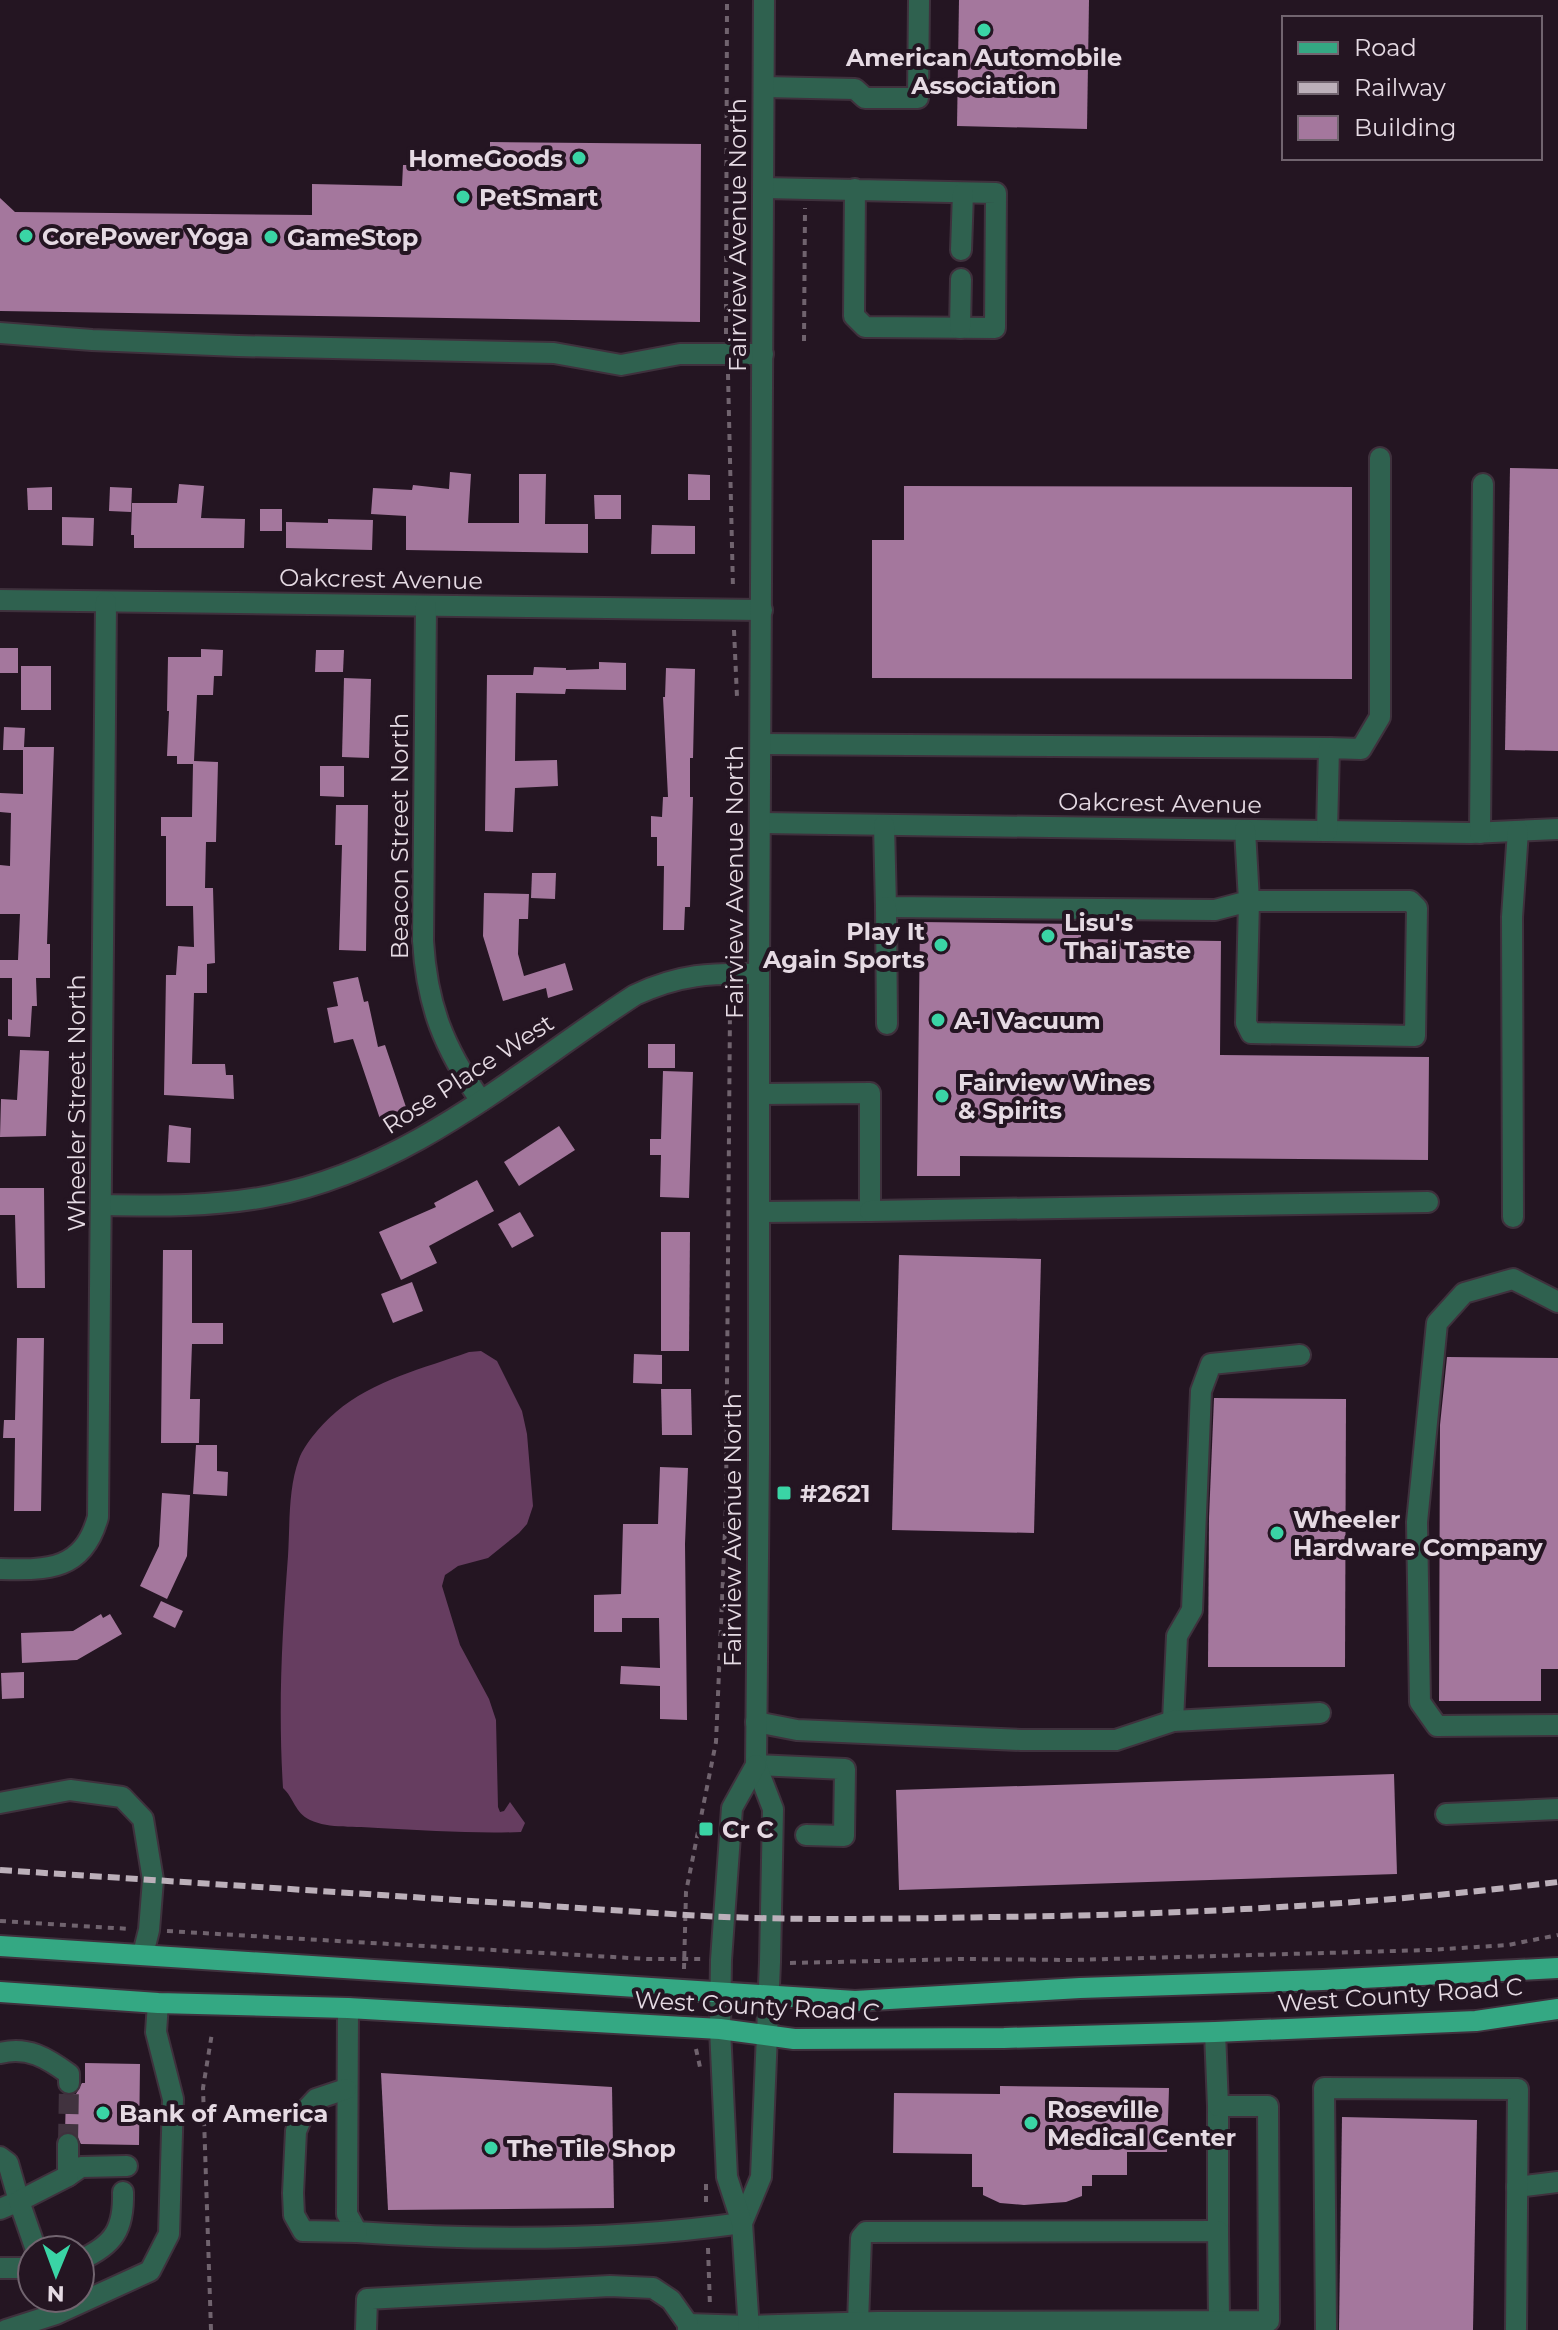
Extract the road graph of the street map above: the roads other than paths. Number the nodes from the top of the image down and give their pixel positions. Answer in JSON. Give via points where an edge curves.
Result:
{"nodes":[{"id":1,"x":764,"y":0,"type":"edge"},
{"id":2,"x":919,"y":0,"type":"edge"},
{"id":3,"x":764,"y":87,"type":"junction"},
{"id":4,"x":764,"y":188,"type":"junction"},
{"id":5,"x":855,"y":189,"type":"junction"},
{"id":6,"x":963,"y":193,"type":"junction"},
{"id":7,"x":961,"y":250,"type":"dead end"},
{"id":8,"x":961,"y":279,"type":"dead end"},
{"id":9,"x":960,"y":328,"type":"junction"},
{"id":10,"x":0,"y":333,"type":"edge"},
{"id":11,"x":763,"y":354,"type":"junction"},
{"id":12,"x":1380,"y":458,"type":"dead end"},
{"id":13,"x":1483,"y":484,"type":"dead end"},
{"id":14,"x":0,"y":600,"type":"edge"},
{"id":15,"x":106,"y":602,"type":"junction"},
{"id":16,"x":426,"y":606,"type":"junction"},
{"id":17,"x":762,"y":610,"type":"junction"},
{"id":18,"x":761,"y":744,"type":"junction"},
{"id":19,"x":1329,"y":748,"type":"junction"},
{"id":20,"x":760,"y":823,"type":"junction"},
{"id":21,"x":884,"y":825,"type":"junction"},
{"id":22,"x":1558,"y":829,"type":"edge"},
{"id":23,"x":1245,"y":830,"type":"junction"},
{"id":24,"x":1327,"y":831,"type":"junction"},
{"id":25,"x":1518,"y":831,"type":"junction"},
{"id":26,"x":1480,"y":833,"type":"junction"},
{"id":27,"x":1249,"y":901,"type":"junction"},
{"id":28,"x":886,"y":907,"type":"junction"},
{"id":29,"x":759,"y":974,"type":"junction"},
{"id":30,"x":887,"y":1024,"type":"dead end"},
{"id":31,"x":759,"y":1094,"type":"junction"},
{"id":32,"x":481,"y":1101,"type":"junction"},
{"id":33,"x":1428,"y":1202,"type":"dead end"},
{"id":34,"x":101,"y":1205,"type":"junction"},
{"id":35,"x":870,"y":1211,"type":"junction"},
{"id":36,"x":759,"y":1212,"type":"junction"},
{"id":37,"x":1513,"y":1217,"type":"dead end"},
{"id":38,"x":1558,"y":1302,"type":"edge"},
{"id":39,"x":1300,"y":1355,"type":"dead end"},
{"id":40,"x":0,"y":1569,"type":"edge"},
{"id":41,"x":1320,"y":1713,"type":"dead end"},
{"id":42,"x":1173,"y":1721,"type":"junction"},
{"id":43,"x":756,"y":1722,"type":"junction"},
{"id":44,"x":1558,"y":1725,"type":"edge"},
{"id":45,"x":756,"y":1765,"type":"junction"},
{"id":46,"x":0,"y":1803,"type":"edge"},
{"id":47,"x":1558,"y":1809,"type":"edge"},
{"id":48,"x":1446,"y":1814,"type":"dead end"},
{"id":49,"x":806,"y":1835,"type":"dead end"},
{"id":50,"x":0,"y":1946,"type":"edge"},
{"id":51,"x":143,"y":1954,"type":"junction"},
{"id":52,"x":1558,"y":1968,"type":"edge"},
{"id":53,"x":721,"y":1991,"type":"junction"},
{"id":54,"x":0,"y":1992,"type":"edge"},
{"id":55,"x":769,"y":1995,"type":"junction"},
{"id":56,"x":158,"y":2003,"type":"junction"},
{"id":57,"x":348,"y":2008,"type":"junction"},
{"id":58,"x":1558,"y":2009,"type":"edge"},
{"id":59,"x":720,"y":2029,"type":"junction"},
{"id":60,"x":1215,"y":2032,"type":"junction"},
{"id":61,"x":767,"y":2034,"type":"junction"},
{"id":62,"x":0,"y":2053,"type":"edge"},
{"id":63,"x":69,"y":2083,"type":"tunnel mouth"},
{"id":64,"x":346,"y":2089,"type":"junction"},
{"id":65,"x":1218,"y":2106,"type":"junction"},
{"id":66,"x":68,"y":2144,"type":"tunnel mouth"},
{"id":67,"x":0,"y":2157,"type":"edge"},
{"id":68,"x":127,"y":2166,"type":"dead end"},
{"id":69,"x":68,"y":2176,"type":"junction"},
{"id":70,"x":1558,"y":2182,"type":"edge"},
{"id":71,"x":1517,"y":2187,"type":"junction"},
{"id":72,"x":123,"y":2192,"type":"dead end"},
{"id":73,"x":10,"y":2205,"type":"edge"},
{"id":74,"x":742,"y":2223,"type":"junction"},
{"id":75,"x":1218,"y":2231,"type":"junction"},
{"id":76,"x":357,"y":2232,"type":"junction"},
{"id":77,"x":27,"y":2234,"type":"edge"},
{"id":78,"x":96,"y":2251,"type":"edge"},
{"id":79,"x":96,"y":2291,"type":"edge"},
{"id":80,"x":36,"y":2314,"type":"edge"},
{"id":81,"x":45,"y":2314,"type":"edge"},
{"id":82,"x":1219,"y":2320,"type":"junction"},
{"id":83,"x":858,"y":2323,"type":"junction"},
{"id":84,"x":27,"y":2324,"type":"junction"},
{"id":85,"x":1269,"y":2325,"type":"edge"},
{"id":86,"x":1025,"y":2326,"type":"edge"},
{"id":87,"x":688,"y":2327,"type":"edge"},
{"id":88,"x":748,"y":2328,"type":"edge"},
{"id":89,"x":6,"y":2330,"type":"edge"},
{"id":90,"x":366,"y":2330,"type":"edge"},
{"id":91,"x":1326,"y":2330,"type":"edge"},
{"id":92,"x":1516,"y":2330,"type":"edge"}],
"edges":[{"from":1,"to":3,"type":"street","name":"Fairview Avenue North"},
{"from":2,"to":3,"type":"street","via":[[918,98],[865,98],[855,89]]},
{"from":3,"to":4,"type":"street","name":"Fairview Avenue North"},
{"from":4,"to":5,"type":"street"},
{"from":4,"to":11,"type":"street","name":"Fairview Avenue North"},
{"from":5,"to":6,"type":"street"},
{"from":5,"to":9,"type":"street","via":[[858,322],[865,327]]},
{"from":6,"to":7,"type":"street"},
{"from":6,"to":9,"type":"street","via":[[996,193],[995,328]]},
{"from":8,"to":9,"type":"street"},
{"from":10,"to":11,"type":"street","via":[[238,346],[554,353],[621,365],[680,354]]},
{"from":11,"to":17,"type":"street","name":"Fairview Avenue North"},
{"from":12,"to":19,"type":"street","via":[[1380,717],[1361,749]]},
{"from":13,"to":26,"type":"street"},
{"from":14,"to":15,"type":"street","name":"Oakcrest Avenue"},
{"from":15,"to":16,"type":"street","name":"Oakcrest Avenue"},
{"from":15,"to":34,"type":"street","name":"Wheeler Street North"},
{"from":16,"to":17,"type":"street","name":"Oakcrest Avenue"},
{"from":16,"to":32,"type":"street","name":"Beacon Street North","via":[[425,976],[446,1046]]},
{"from":17,"to":18,"type":"street","name":"Fairview Avenue North"},
{"from":18,"to":19,"type":"street"},
{"from":18,"to":20,"type":"street","name":"Fairview Avenue North"},
{"from":19,"to":24,"type":"street"},
{"from":20,"to":21,"type":"street","name":"Oakcrest Avenue"},
{"from":20,"to":29,"type":"street","name":"Fairview Avenue North"},
{"from":21,"to":23,"type":"street","name":"Oakcrest Avenue"},
{"from":21,"to":28,"type":"street"},
{"from":22,"to":25,"type":"street","name":"Oakcrest Avenue"},
{"from":23,"to":24,"type":"street","name":"Oakcrest Avenue"},
{"from":23,"to":27,"type":"street"},
{"from":24,"to":26,"type":"street","name":"Oakcrest Avenue"},
{"from":25,"to":26,"type":"street","name":"Oakcrest Avenue"},
{"from":25,"to":37,"type":"street","via":[[1512,917]]},
{"from":27,"to":27,"type":"street","via":[[1410,901],[1417,908],[1415,1036],[1251,1033],[1246,1023]]},
{"from":27,"to":28,"type":"street","via":[[1215,910]]},
{"from":28,"to":30,"type":"street"},
{"from":29,"to":31,"type":"street","name":"Fairview Avenue North"},
{"from":29,"to":32,"type":"street","name":"Rose Place West","via":[[688,976],[660,983]]},
{"from":31,"to":35,"type":"street","via":[[870,1093]]},
{"from":31,"to":36,"type":"street","name":"Fairview Avenue North"},
{"from":32,"to":34,"type":"street","name":"Rose Place West","via":[[411,1145],[323,1183],[220,1204]]},
{"from":33,"to":35,"type":"street"},
{"from":34,"to":40,"type":"street","name":"Wheeler Street North","via":[[94,1532],[84,1549],[55,1567]]},
{"from":35,"to":36,"type":"street"},
{"from":36,"to":43,"type":"street","name":"Fairview Avenue North"},
{"from":38,"to":44,"type":"street","via":[[1513,1279],[1464,1293],[1437,1323],[1417,1522],[1420,1702],[1437,1726]]},
{"from":39,"to":42,"type":"street","via":[[1211,1364],[1201,1391],[1192,1610],[1177,1636]]},
{"from":41,"to":42,"type":"street"},
{"from":42,"to":43,"type":"street","via":[[1116,1740],[797,1730]]},
{"from":43,"to":45,"type":"street","name":"Fairview Avenue North"},
{"from":45,"to":49,"type":"street","via":[[845,1769],[844,1836]]},
{"from":45,"to":53,"type":"street","name":"Fairview Avenue North","via":[[732,1808]]},
{"from":45,"to":55,"type":"street","name":"Fairview Avenue North","via":[[773,1809]]},
{"from":46,"to":51,"type":"street","via":[[70,1790],[122,1797],[143,1819],[153,1880]]},
{"from":47,"to":48,"type":"street"},
{"from":50,"to":51,"type":"main road","name":"West County Road C"},
{"from":51,"to":53,"type":"main road","name":"West County Road C"},
{"from":52,"to":55,"type":"main road","name":"West County Road C","via":[[855,2001]]},
{"from":53,"to":55,"type":"main road","name":"West County Road C"},
{"from":53,"to":59,"type":"street","name":"Fairview Avenue North"},
{"from":54,"to":56,"type":"main road","name":"West County Road C"},
{"from":55,"to":61,"type":"street","name":"Fairview Avenue North"},
{"from":56,"to":57,"type":"main road","name":"West County Road C"},
{"from":56,"to":79,"type":"street","via":[[156,2032],[173,2099],[169,2234],[150,2271]]},
{"from":57,"to":59,"type":"main road","name":"West County Road C"},
{"from":57,"to":64,"type":"street"},
{"from":58,"to":60,"type":"main road","name":"West County Road C","via":[[1476,2021]]},
{"from":59,"to":61,"type":"main road","name":"West County Road C"},
{"from":59,"to":74,"type":"street","name":"Fairview Avenue North","via":[[727,2177]]},
{"from":60,"to":61,"type":"main road","name":"West County Road C","via":[[870,2040]]},
{"from":60,"to":65,"type":"street"},
{"from":61,"to":74,"type":"street","name":"Fairview Avenue North","via":[[761,2177]]},
{"from":62,"to":63,"type":"street","via":[[39,2053],[69,2074]]},
{"from":64,"to":76,"type":"street","via":[[347,2214]]},
{"from":64,"to":76,"type":"street","via":[[316,2099],[296,2131],[294,2215],[303,2231]]},
{"from":65,"to":75,"type":"street"},
{"from":65,"to":85,"type":"street","via":[[1268,2106]]},
{"from":66,"to":69,"type":"street"},
{"from":67,"to":73,"type":"street","via":[[8,2163]]},
{"from":68,"to":69,"type":"street","via":[[81,2167]]},
{"from":69,"to":73,"type":"street"},
{"from":70,"to":71,"type":"street"},
{"from":71,"to":91,"type":"street","via":[[1518,2089],[1324,2088]]},
{"from":71,"to":92,"type":"street"},
{"from":72,"to":78,"type":"street","via":[[121,2225],[110,2243]]},
{"from":73,"to":77,"type":"street"},
{"from":74,"to":76,"type":"street","via":[[585,2236]]},
{"from":74,"to":88,"type":"street","name":"Fairview Avenue North"},
{"from":75,"to":82,"type":"street"},
{"from":75,"to":83,"type":"street","via":[[866,2232],[861,2238]]},
{"from":80,"to":84,"type":"street"},
{"from":81,"to":84,"type":"street"},
{"from":82,"to":85,"type":"street"},
{"from":82,"to":86,"type":"street"},
{"from":83,"to":86,"type":"street"},
{"from":83,"to":88,"type":"street"},
{"from":84,"to":89,"type":"street"},
{"from":87,"to":88,"type":"street"},
{"from":87,"to":90,"type":"street","via":[[671,2300],[653,2288],[610,2286],[367,2299]]}]}
